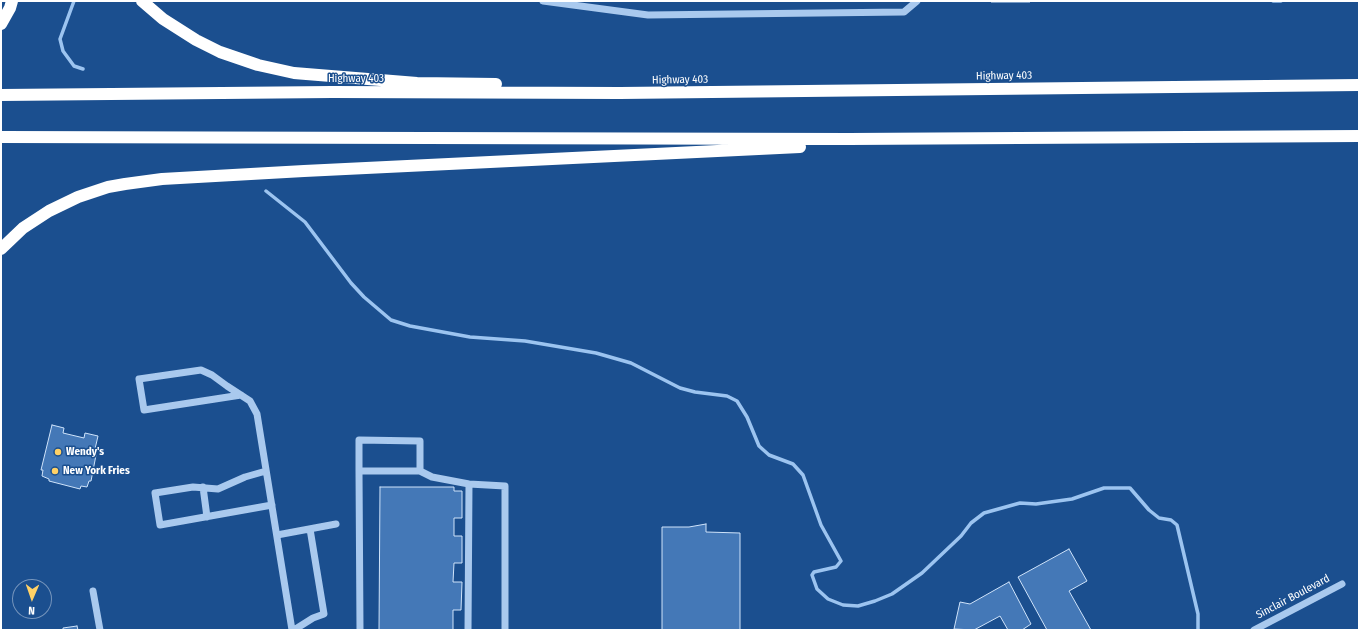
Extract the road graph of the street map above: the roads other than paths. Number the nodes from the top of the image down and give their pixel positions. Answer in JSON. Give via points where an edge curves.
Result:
{"nodes":[{"id":1,"x":12,"y":1,"type":"edge"},
{"id":2,"x":142,"y":1,"type":"edge"},
{"id":3,"x":543,"y":1,"type":"edge"},
{"id":4,"x":917,"y":1,"type":"edge"},
{"id":5,"x":1,"y":24,"type":"edge"},
{"id":6,"x":1359,"y":85,"type":"edge"},
{"id":7,"x":620,"y":93,"type":"junction"},
{"id":8,"x":1,"y":95,"type":"edge"},
{"id":9,"x":1359,"y":136,"type":"edge"},
{"id":10,"x":1,"y":137,"type":"edge"},
{"id":11,"x":850,"y":139,"type":"junction"},
{"id":12,"x":1,"y":249,"type":"edge"},
{"id":13,"x":241,"y":395,"type":"junction"},
{"id":14,"x":266,"y":471,"type":"junction"},
{"id":15,"x":359,"y":471,"type":"junction"},
{"id":16,"x":420,"y":471,"type":"junction"},
{"id":17,"x":470,"y":484,"type":"junction"},
{"id":18,"x":202,"y":487,"type":"junction"},
{"id":19,"x":272,"y":505,"type":"junction"},
{"id":20,"x":207,"y":517,"type":"junction"},
{"id":21,"x":336,"y":524,"type":"dead end"},
{"id":22,"x":310,"y":529,"type":"junction"},
{"id":23,"x":277,"y":535,"type":"junction"},
{"id":24,"x":1342,"y":584,"type":"dead end"},
{"id":25,"x":93,"y":591,"type":"dead end"},
{"id":26,"x":100,"y":630,"type":"edge"},
{"id":27,"x":293,"y":630,"type":"edge"},
{"id":28,"x":360,"y":630,"type":"edge"},
{"id":29,"x":468,"y":630,"type":"edge"},
{"id":30,"x":505,"y":630,"type":"edge"},
{"id":31,"x":1254,"y":630,"type":"edge"}],
"edges":[{"from":1,"to":5,"type":"highway"},
{"from":2,"to":7,"type":"highway","via":[[163,19],[220,52],[258,65],[294,73],[417,83],[593,86]]},
{"from":3,"to":4,"type":"street","via":[[648,15],[904,12]]},
{"from":6,"to":7,"type":"highway","name":"Highway 403"},
{"from":7,"to":8,"type":"highway","name":"Highway 403"},
{"from":9,"to":11,"type":"highway"},
{"from":10,"to":11,"type":"highway"},
{"from":11,"to":12,"type":"highway","via":[[807,146],[162,179],[108,187],[64,203],[36,219]]},
{"from":13,"to":13,"type":"street","via":[[201,370],[139,379],[144,410]]},
{"from":13,"to":14,"type":"street","via":[[250,400],[257,414]]},
{"from":14,"to":18,"type":"street","via":[[218,489]]},
{"from":14,"to":19,"type":"street"},
{"from":15,"to":16,"type":"street"},
{"from":15,"to":16,"type":"street","via":[[359,440],[420,441]]},
{"from":15,"to":28,"type":"street"},
{"from":16,"to":17,"type":"street","via":[[432,477]]},
{"from":17,"to":29,"type":"street"},
{"from":17,"to":30,"type":"street","via":[[505,486]]},
{"from":18,"to":20,"type":"street"},
{"from":18,"to":20,"type":"street","via":[[155,493],[160,525]]},
{"from":19,"to":20,"type":"street"},
{"from":19,"to":23,"type":"street"},
{"from":21,"to":22,"type":"street"},
{"from":22,"to":23,"type":"street"},
{"from":22,"to":27,"type":"street","via":[[324,614]]},
{"from":23,"to":27,"type":"street"},
{"from":24,"to":31,"type":"street","name":"Sinclair Boulevard"},
{"from":25,"to":26,"type":"street"}]}
